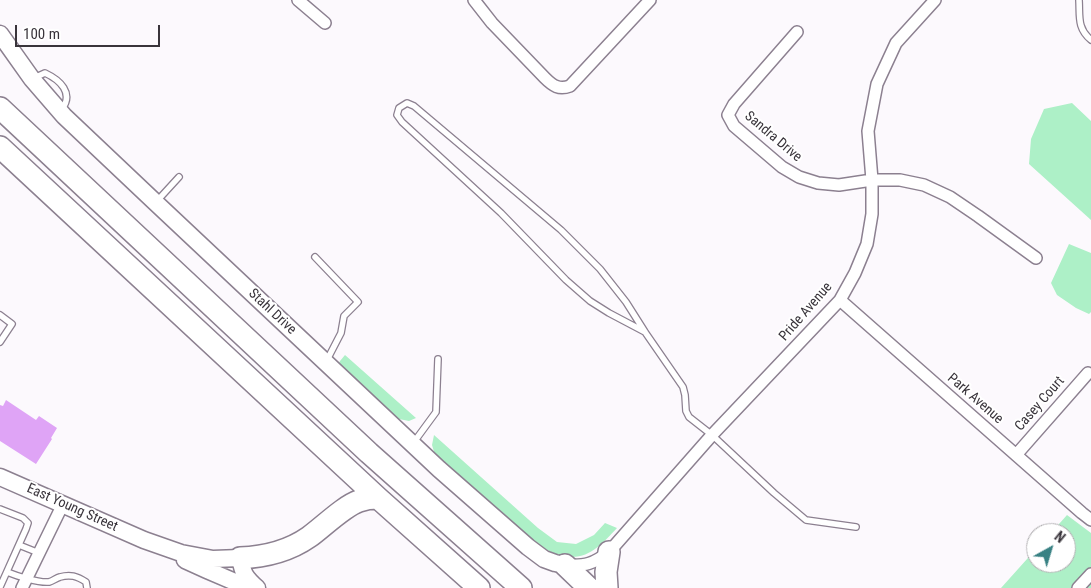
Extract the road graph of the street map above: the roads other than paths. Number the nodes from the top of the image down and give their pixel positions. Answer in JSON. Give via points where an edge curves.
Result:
{"nodes":[{"id":1,"x":298,"y":0,"type":"edge"},
{"id":2,"x":474,"y":0,"type":"edge"},
{"id":3,"x":650,"y":0,"type":"edge"},
{"id":4,"x":935,"y":0,"type":"edge"},
{"id":5,"x":1079,"y":0,"type":"edge"},
{"id":6,"x":325,"y":23,"type":"dead end"},
{"id":7,"x":798,"y":32,"type":"dead end"},
{"id":8,"x":0,"y":34,"type":"edge"},
{"id":9,"x":1091,"y":40,"type":"edge"},
{"id":10,"x":0,"y":108,"type":"edge"},
{"id":11,"x":0,"y":147,"type":"edge"},
{"id":12,"x":178,"y":177,"type":"dead end"},
{"id":13,"x":872,"y":180,"type":"junction"},
{"id":14,"x":156,"y":203,"type":"junction"},
{"id":15,"x":316,"y":257,"type":"dead end"},
{"id":16,"x":1036,"y":258,"type":"dead end"},
{"id":17,"x":840,"y":300,"type":"junction"},
{"id":18,"x":0,"y":315,"type":"edge"},
{"id":19,"x":645,"y":332,"type":"junction"},
{"id":20,"x":0,"y":342,"type":"edge"},
{"id":21,"x":438,"y":359,"type":"dead end"},
{"id":22,"x":326,"y":362,"type":"junction"},
{"id":23,"x":1088,"y":373,"type":"dead end"},
{"id":24,"x":712,"y":435,"type":"junction"},
{"id":25,"x":412,"y":444,"type":"junction"},
{"id":26,"x":1016,"y":455,"type":"junction"},
{"id":27,"x":0,"y":477,"type":"edge"},
{"id":28,"x":378,"y":498,"type":"junction"},
{"id":29,"x":62,"y":504,"type":"junction"},
{"id":30,"x":0,"y":509,"type":"edge"},
{"id":31,"x":1091,"y":520,"type":"edge"},
{"id":32,"x":856,"y":527,"type":"dead end"},
{"id":33,"x":144,"y":540,"type":"junction"},
{"id":34,"x":19,"y":545,"type":"junction"},
{"id":35,"x":609,"y":552,"type":"junction"},
{"id":36,"x":38,"y":553,"type":"junction"},
{"id":37,"x":240,"y":558,"type":"junction"},
{"id":38,"x":565,"y":565,"type":"junction"},
{"id":39,"x":7,"y":572,"type":"junction"},
{"id":40,"x":1091,"y":574,"type":"edge"},
{"id":41,"x":24,"y":584,"type":"edge"},
{"id":42,"x":0,"y":587,"type":"edge"},
{"id":43,"x":246,"y":587,"type":"edge"},
{"id":44,"x":87,"y":588,"type":"edge"},
{"id":45,"x":479,"y":588,"type":"edge"},
{"id":46,"x":521,"y":588,"type":"edge"},
{"id":47,"x":589,"y":588,"type":"edge"},
{"id":48,"x":607,"y":588,"type":"edge"},
{"id":49,"x":1078,"y":588,"type":"edge"}],
"edges":[{"from":1,"to":6,"type":"street"},
{"from":2,"to":3,"type":"street","via":[[492,24],[552,85],[565,88]]},
{"from":4,"to":13,"type":"street","name":"Pride Avenue","via":[[896,43],[877,84],[868,131]]},
{"from":5,"to":9,"type":"lane","via":[[1080,26]]},
{"from":7,"to":13,"type":"street","name":"Sandra Drive","via":[[734,104],[728,115],[734,126],[782,167],[799,177],[839,185]]},
{"from":8,"to":14,"type":"main road","name":"Stahl Drive","via":[[60,112]]},
{"from":10,"to":46,"type":"highway","via":[[370,453]]},
{"from":11,"to":28,"type":"highway"},
{"from":12,"to":14,"type":"lane"},
{"from":13,"to":16,"type":"street","name":"Sandra Drive","via":[[900,180],[924,185],[950,197]]},
{"from":13,"to":17,"type":"street","name":"Pride Avenue","via":[[872,214],[867,244]]},
{"from":14,"to":22,"type":"main road","name":"Stahl Drive"},
{"from":15,"to":22,"type":"lane","via":[[358,302],[344,316],[341,333]]},
{"from":17,"to":24,"type":"street","name":"Pride Avenue"},
{"from":17,"to":26,"type":"street","name":"Park Avenue"},
{"from":18,"to":20,"type":"lane","via":[[12,324]]},
{"from":19,"to":19,"type":"lane","via":[[600,269],[560,230],[414,106],[407,103],[399,108],[397,115],[402,122],[501,213],[566,280],[590,301]]},
{"from":19,"to":24,"type":"lane","via":[[683,387],[689,416]]},
{"from":21,"to":25,"type":"lane","via":[[436,412]]},
{"from":22,"to":25,"type":"main road","name":"Stahl Drive"},
{"from":23,"to":26,"type":"street","name":"Casey Court"},
{"from":24,"to":32,"type":"lane","via":[[806,520]]},
{"from":24,"to":35,"type":"street","name":"Pride Avenue"},
{"from":25,"to":38,"type":"main road","name":"Stahl Drive","via":[[528,547],[544,559]]},
{"from":26,"to":31,"type":"street","name":"Park Avenue"},
{"from":27,"to":29,"type":"main road","name":"East Young Street"},
{"from":28,"to":37,"type":"highway","via":[[358,501],[297,544],[262,556]]},
{"from":28,"to":45,"type":"highway"},
{"from":29,"to":33,"type":"main road","name":"East Young Street"},
{"from":29,"to":36,"type":"street"},
{"from":30,"to":34,"type":"lane","via":[[28,523]]},
{"from":33,"to":37,"type":"main road","name":"East Young Street","via":[[189,555],[214,559]]},
{"from":33,"to":43,"type":"main road","name":"East Young Street"},
{"from":34,"to":36,"type":"lane"},
{"from":34,"to":39,"type":"lane"},
{"from":35,"to":38,"type":"street","name":"Pride Avenue","via":[[588,565]]},
{"from":35,"to":48,"type":"highway"},
{"from":36,"to":41,"type":"street"},
{"from":37,"to":43,"type":"main road"},
{"from":38,"to":47,"type":"highway"},
{"from":39,"to":41,"type":"lane"},
{"from":39,"to":42,"type":"lane"},
{"from":40,"to":49,"type":"street"},
{"from":41,"to":44,"type":"lane","via":[[49,582],[70,575],[86,582]]}]}
